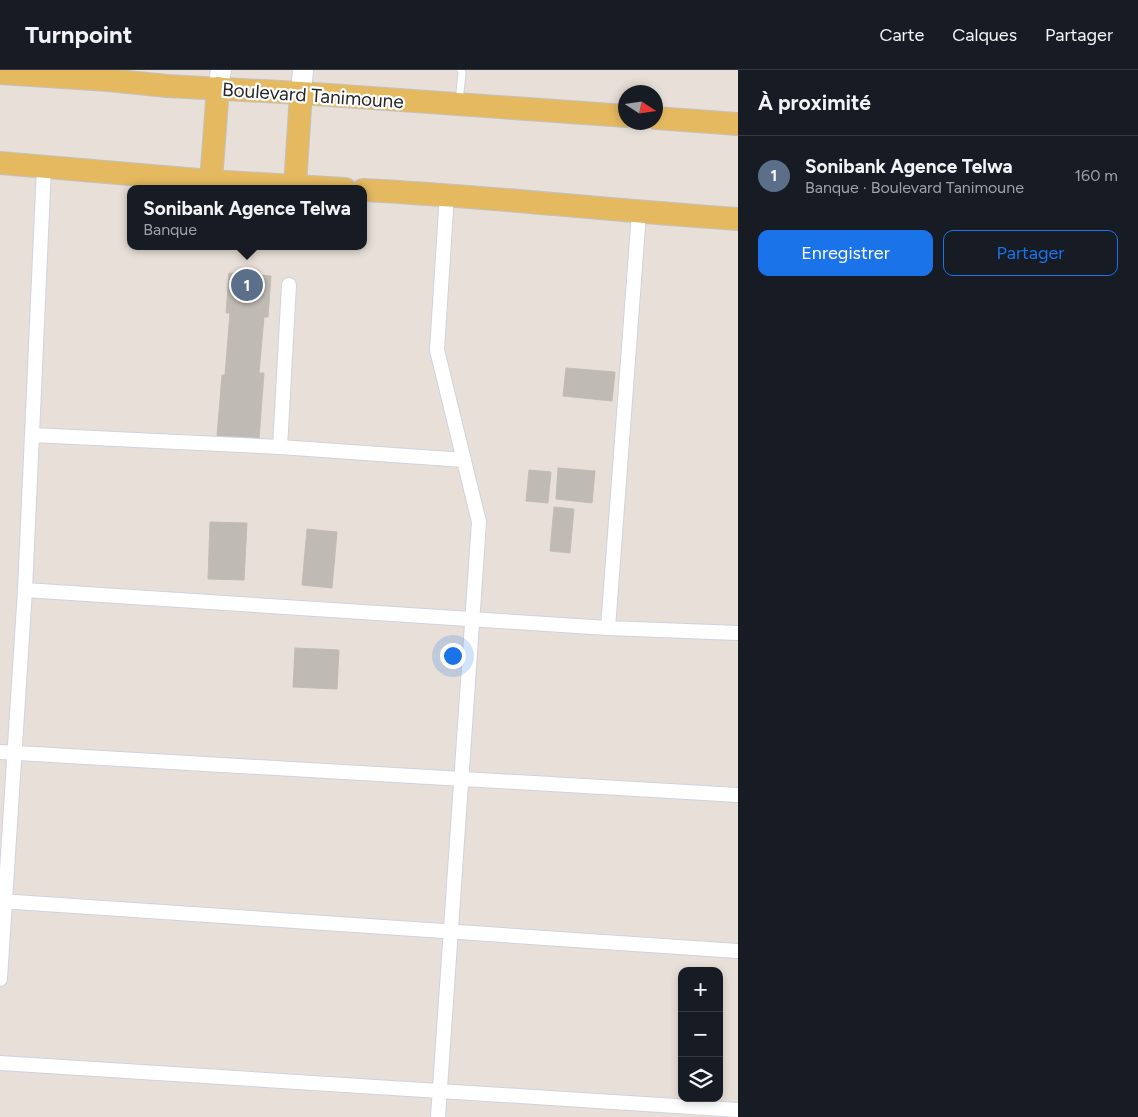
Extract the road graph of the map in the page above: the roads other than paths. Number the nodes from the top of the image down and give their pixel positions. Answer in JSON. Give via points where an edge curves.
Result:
{"nodes":[{"id":1,"x":303,"y":70,"type":"edge"},
{"id":2,"x":461,"y":70,"type":"edge"},
{"id":3,"x":0,"y":72,"type":"edge"},
{"id":4,"x":219,"y":79,"type":"edge"},
{"id":5,"x":301,"y":93,"type":"junction"},
{"id":6,"x":459,"y":105,"type":"junction"},
{"id":7,"x":618,"y":115,"type":"edge"},
{"id":8,"x":663,"y":119,"type":"edge"},
{"id":9,"x":738,"y":124,"type":"edge"},
{"id":10,"x":0,"y":163,"type":"edge"},
{"id":11,"x":44,"y":166,"type":"junction"},
{"id":12,"x":211,"y":181,"type":"junction"},
{"id":13,"x":295,"y":185,"type":"joint"},
{"id":14,"x":367,"y":190,"type":"edge"},
{"id":15,"x":447,"y":194,"type":"junction"},
{"id":16,"x":639,"y":213,"type":"junction"},
{"id":17,"x":738,"y":220,"type":"edge"},
{"id":18,"x":289,"y":285,"type":"dead end"},
{"id":19,"x":32,"y":435,"type":"junction"},
{"id":20,"x":280,"y":447,"type":"junction"},
{"id":21,"x":464,"y":460,"type":"junction"},
{"id":22,"x":25,"y":590,"type":"junction"},
{"id":23,"x":472,"y":619,"type":"junction"},
{"id":24,"x":608,"y":628,"type":"junction"},
{"id":25,"x":738,"y":633,"type":"edge"},
{"id":26,"x":0,"y":752,"type":"edge"},
{"id":27,"x":15,"y":753,"type":"junction"},
{"id":28,"x":461,"y":779,"type":"junction"},
{"id":29,"x":738,"y":795,"type":"edge"},
{"id":30,"x":2,"y":902,"type":"edge"},
{"id":31,"x":451,"y":932,"type":"junction"},
{"id":32,"x":738,"y":951,"type":"edge"},
{"id":33,"x":0,"y":979,"type":"edge"},
{"id":34,"x":0,"y":1063,"type":"edge"},
{"id":35,"x":440,"y":1091,"type":"junction"},
{"id":36,"x":738,"y":1110,"type":"edge"},
{"id":37,"x":438,"y":1117,"type":"edge"}],
"edges":[{"from":1,"to":5,"type":"main road"},
{"from":2,"to":6,"type":"lane"},
{"from":3,"to":4,"type":"main road","name":"Boulevard Tanimoune","via":[[167,86]]},
{"from":4,"to":5,"type":"main road","name":"Boulevard Tanimoune"},
{"from":4,"to":12,"type":"main road"},
{"from":5,"to":6,"type":"main road","name":"Boulevard Tanimoune"},
{"from":5,"to":13,"type":"main road"},
{"from":6,"to":7,"type":"main road","name":"Boulevard Tanimoune"},
{"from":8,"to":9,"type":"main road"},
{"from":10,"to":11,"type":"main road"},
{"from":11,"to":12,"type":"main road"},
{"from":11,"to":19,"type":"street"},
{"from":12,"to":13,"type":"main road"},
{"from":14,"to":15,"type":"main road"},
{"from":15,"to":16,"type":"main road"},
{"from":15,"to":21,"type":"street","via":[[438,350]]},
{"from":16,"to":17,"type":"main road"},
{"from":16,"to":24,"type":"street"},
{"from":18,"to":20,"type":"street"},
{"from":19,"to":20,"type":"street"},
{"from":19,"to":22,"type":"street"},
{"from":20,"to":21,"type":"street"},
{"from":21,"to":23,"type":"street","via":[[479,522]]},
{"from":22,"to":23,"type":"street"},
{"from":22,"to":27,"type":"street"},
{"from":23,"to":24,"type":"street"},
{"from":23,"to":28,"type":"street"},
{"from":24,"to":25,"type":"street"},
{"from":26,"to":27,"type":"street"},
{"from":27,"to":28,"type":"street"},
{"from":27,"to":30,"type":"street"},
{"from":28,"to":29,"type":"street"},
{"from":28,"to":31,"type":"street"},
{"from":30,"to":31,"type":"street"},
{"from":30,"to":33,"type":"street"},
{"from":31,"to":32,"type":"street"},
{"from":31,"to":35,"type":"street"},
{"from":34,"to":35,"type":"street"},
{"from":35,"to":36,"type":"street"},
{"from":35,"to":37,"type":"street"}]}
